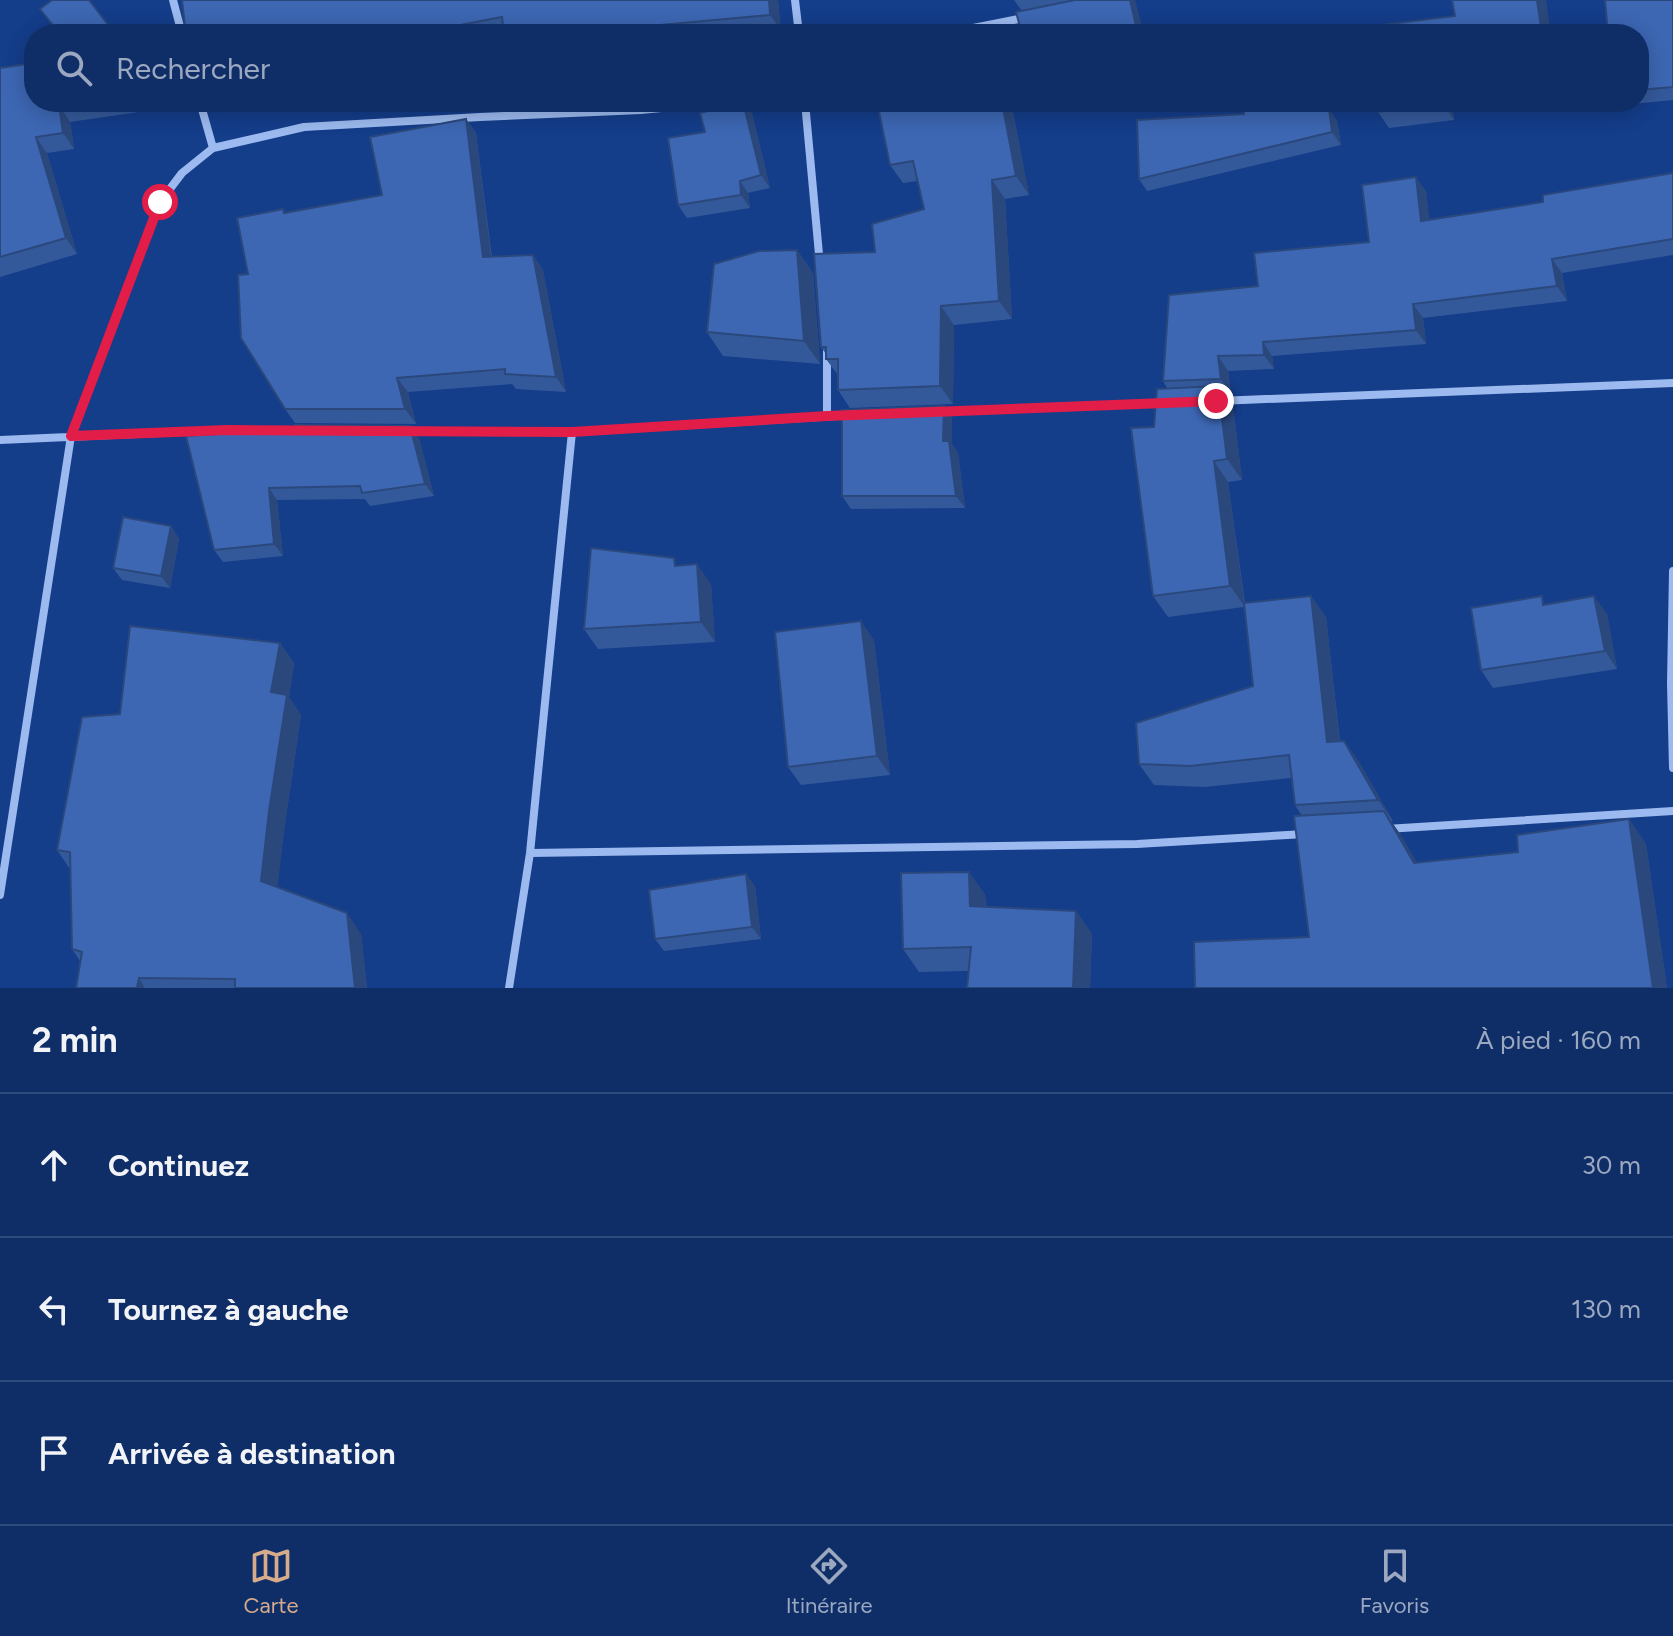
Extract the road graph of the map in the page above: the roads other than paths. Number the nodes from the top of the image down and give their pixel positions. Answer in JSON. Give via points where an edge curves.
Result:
{"nodes":[{"id":1,"x":173,"y":0,"type":"edge"},
{"id":2,"x":795,"y":0,"type":"edge"},
{"id":3,"x":1032,"y":16,"type":"edge"},
{"id":4,"x":179,"y":24,"type":"edge"},
{"id":5,"x":798,"y":24,"type":"edge"},
{"id":6,"x":992,"y":24,"type":"edge"},
{"id":7,"x":203,"y":112,"type":"edge"},
{"id":8,"x":595,"y":112,"type":"edge"},
{"id":9,"x":806,"y":112,"type":"edge"},
{"id":10,"x":213,"y":148,"type":"junction"},
{"id":11,"x":820,"y":272,"type":"edge"},
{"id":12,"x":826,"y":334,"type":"edge"},
{"id":13,"x":1673,"y":383,"type":"edge"},
{"id":14,"x":1201,"y":401,"type":"edge"},
{"id":15,"x":1169,"y":403,"type":"edge"},
{"id":16,"x":936,"y":412,"type":"edge"},
{"id":17,"x":858,"y":415,"type":"edge"},
{"id":18,"x":827,"y":416,"type":"junction"},
{"id":19,"x":290,"y":430,"type":"edge"},
{"id":20,"x":400,"y":431,"type":"edge"},
{"id":21,"x":572,"y":432,"type":"junction"},
{"id":22,"x":71,"y":436,"type":"junction"},
{"id":23,"x":0,"y":440,"type":"edge"},
{"id":24,"x":1673,"y":571,"type":"edge"},
{"id":25,"x":1673,"y":768,"type":"edge"},
{"id":26,"x":1673,"y":811,"type":"edge"},
{"id":27,"x":1373,"y":830,"type":"edge"},
{"id":28,"x":1310,"y":833,"type":"edge"},
{"id":29,"x":530,"y":853,"type":"junction"},
{"id":30,"x":0,"y":895,"type":"edge"},
{"id":31,"x":509,"y":988,"type":"edge"}],
"edges":[{"from":1,"to":4,"type":"street"},
{"from":2,"to":5,"type":"street"},
{"from":3,"to":6,"type":"street"},
{"from":7,"to":10,"type":"street"},
{"from":8,"to":10,"type":"street","via":[[304,127]]},
{"from":9,"to":11,"type":"street"},
{"from":10,"to":22,"type":"street","via":[[182,173],[160,202]]},
{"from":12,"to":18,"type":"street"},
{"from":13,"to":14,"type":"street"},
{"from":15,"to":16,"type":"street"},
{"from":17,"to":18,"type":"street"},
{"from":18,"to":21,"type":"street"},
{"from":19,"to":22,"type":"street"},
{"from":20,"to":21,"type":"street"},
{"from":21,"to":29,"type":"street"},
{"from":22,"to":23,"type":"street"},
{"from":22,"to":30,"type":"street"},
{"from":24,"to":25,"type":"street"},
{"from":26,"to":27,"type":"street"},
{"from":28,"to":29,"type":"street","via":[[1137,844]]},
{"from":29,"to":31,"type":"street"}]}
